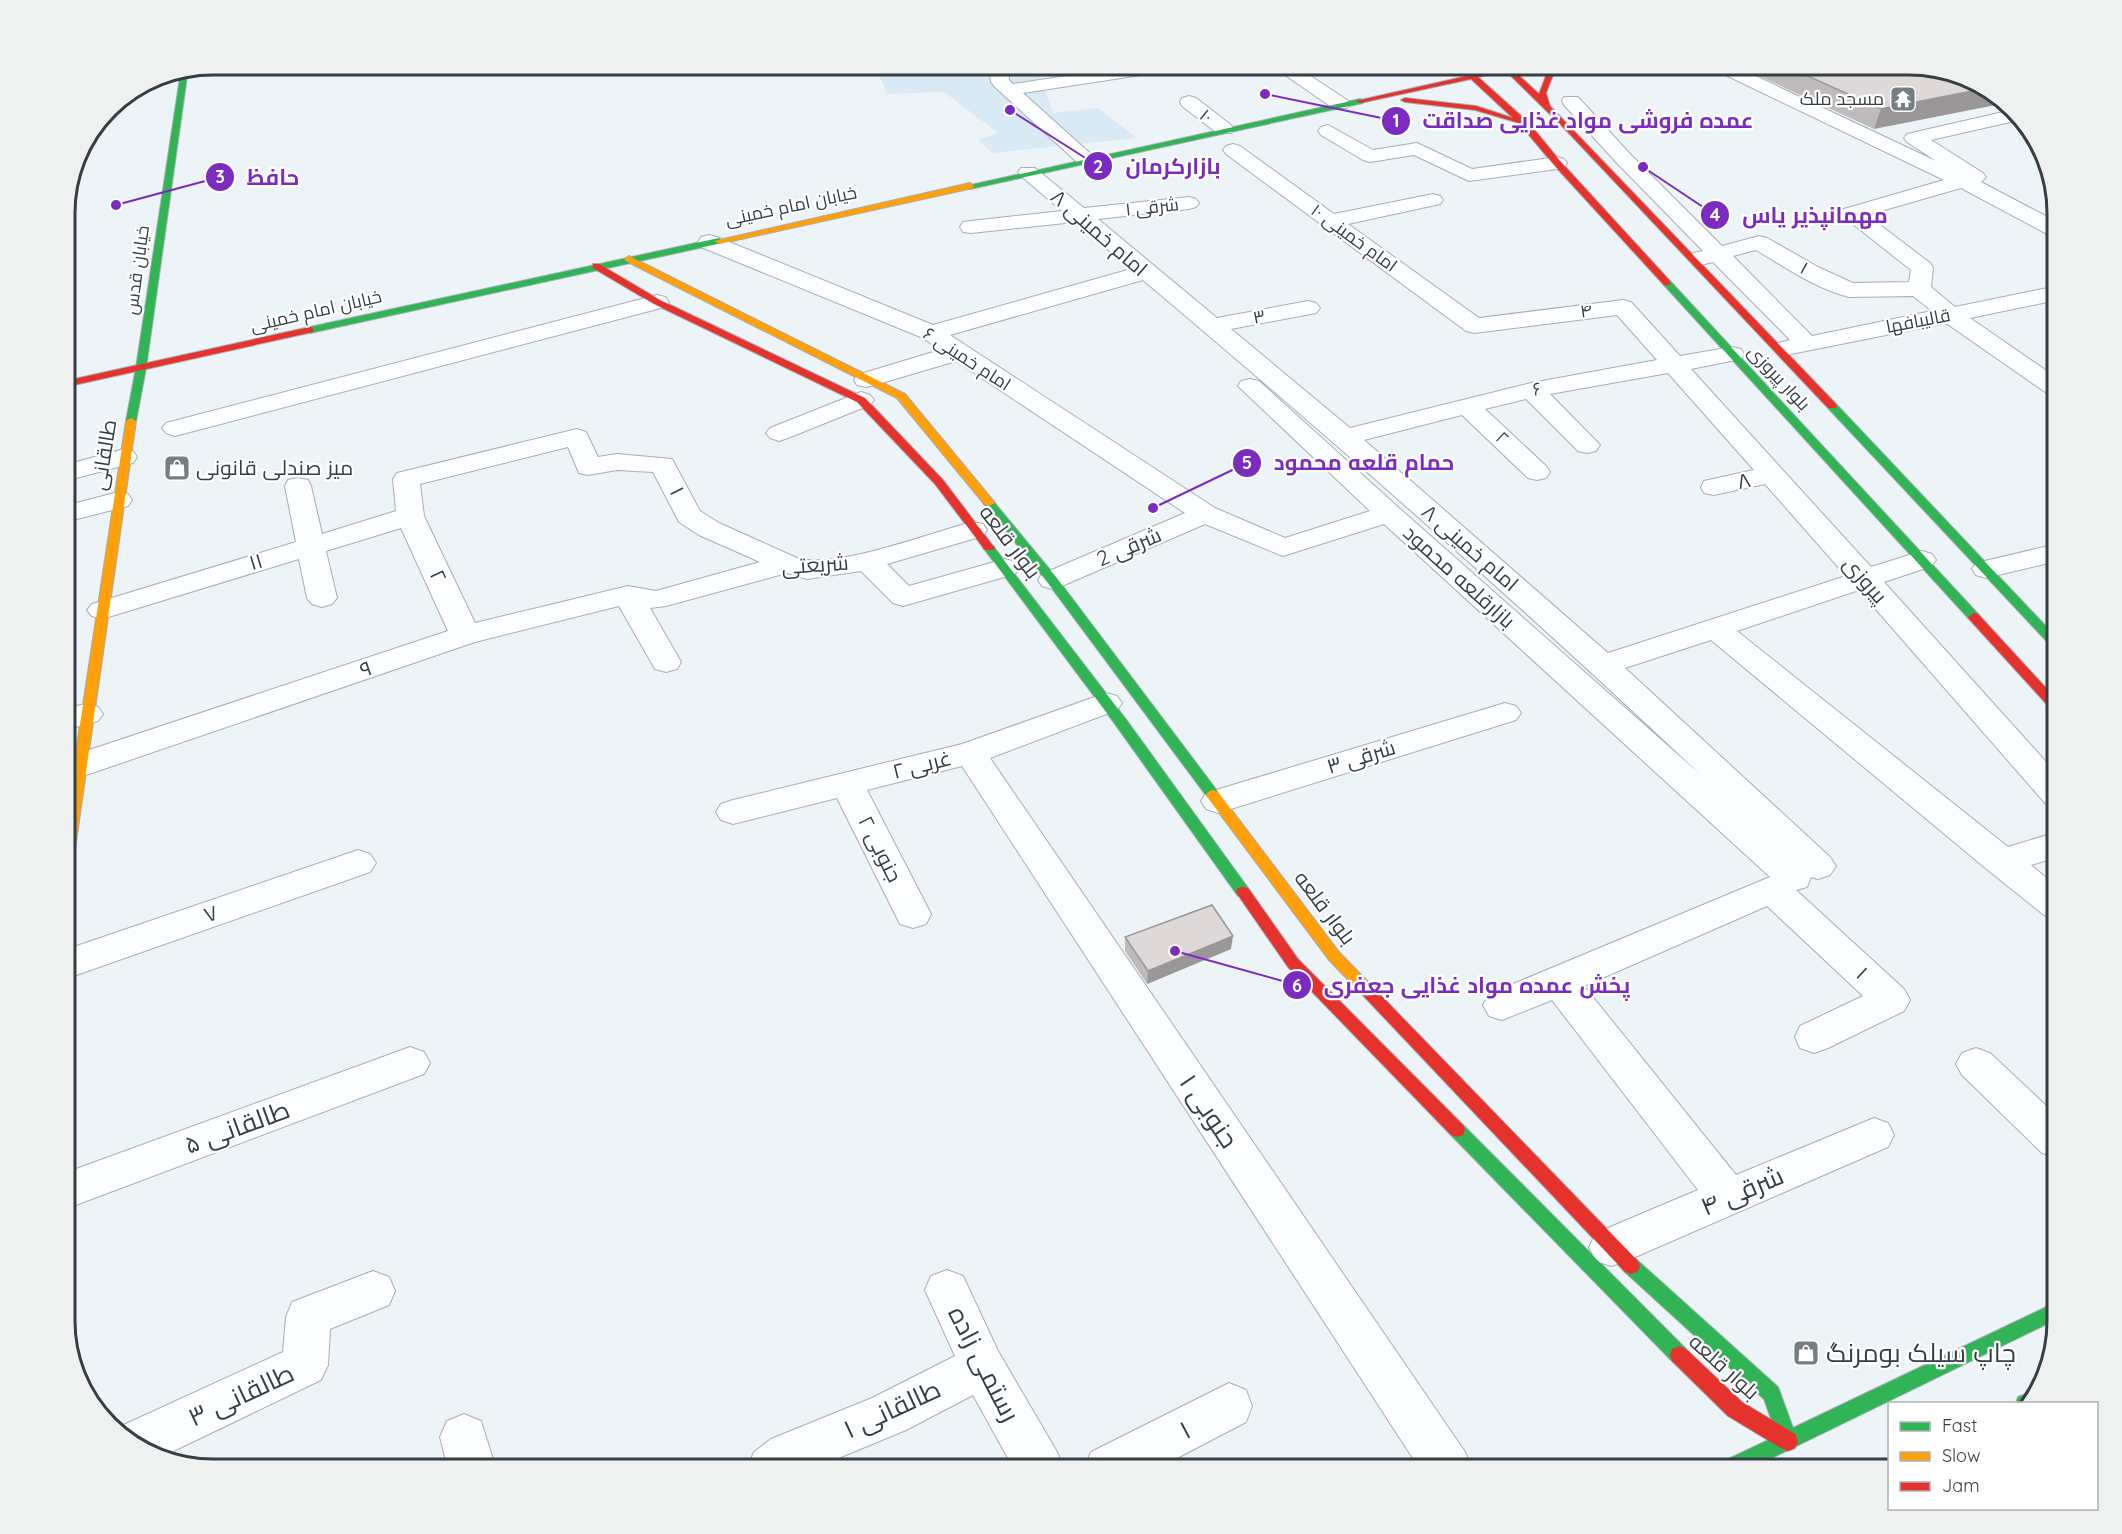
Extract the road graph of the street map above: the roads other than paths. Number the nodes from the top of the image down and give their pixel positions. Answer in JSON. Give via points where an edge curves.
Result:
{"nodes":[{"id":1,"x":999,"y":75,"type":"edge"},
{"id":2,"x":1104,"y":75,"type":"edge"},
{"id":3,"x":1298,"y":75,"type":"edge"},
{"id":4,"x":1476,"y":75,"type":"edge"},
{"id":5,"x":1514,"y":75,"type":"edge"},
{"id":6,"x":1549,"y":75,"type":"edge"},
{"id":7,"x":1742,"y":75,"type":"edge"},
{"id":8,"x":1472,"y":76,"type":"junction"},
{"id":9,"x":184,"y":79,"type":"edge"},
{"id":10,"x":1009,"y":90,"type":"junction"},
{"id":11,"x":1371,"y":98,"type":"junction"},
{"id":12,"x":1571,"y":101,"type":"dead end"},
{"id":13,"x":1189,"y":102,"type":"dead end"},
{"id":14,"x":1340,"y":104,"type":"junction"},
{"id":15,"x":1547,"y":106,"type":"junction"},
{"id":16,"x":2007,"y":117,"type":"edge"},
{"id":17,"x":1528,"y":127,"type":"junction"},
{"id":18,"x":1568,"y":127,"type":"junction"},
{"id":19,"x":1224,"y":129,"type":"junction"},
{"id":20,"x":1328,"y":131,"type":"dead end"},
{"id":21,"x":1233,"y":150,"type":"dead end"},
{"id":22,"x":1086,"y":160,"type":"junction"},
{"id":23,"x":1557,"y":163,"type":"junction"},
{"id":24,"x":1028,"y":172,"type":"junction"},
{"id":25,"x":1961,"y":180,"type":"junction"},
{"id":26,"x":1433,"y":200,"type":"dead end"},
{"id":27,"x":1189,"y":203,"type":"dead end"},
{"id":28,"x":1079,"y":215,"type":"junction"},
{"id":29,"x":1330,"y":221,"type":"junction"},
{"id":30,"x":2047,"y":224,"type":"edge"},
{"id":31,"x":971,"y":227,"type":"dead end"},
{"id":32,"x":709,"y":242,"type":"junction"},
{"id":33,"x":1719,"y":255,"type":"junction"},
{"id":34,"x":629,"y":259,"type":"junction"},
{"id":35,"x":1693,"y":260,"type":"junction"},
{"id":36,"x":596,"y":266,"type":"junction"},
{"id":37,"x":1134,"y":275,"type":"junction"},
{"id":38,"x":1919,"y":289,"type":"junction"},
{"id":39,"x":2047,"y":295,"type":"edge"},
{"id":40,"x":657,"y":302,"type":"junction"},
{"id":41,"x":1308,"y":308,"type":"dead end"},
{"id":42,"x":1949,"y":314,"type":"junction"},
{"id":43,"x":1210,"y":326,"type":"junction"},
{"id":44,"x":1474,"y":326,"type":"joint"},
{"id":45,"x":932,"y":333,"type":"junction"},
{"id":46,"x":1806,"y":343,"type":"junction"},
{"id":47,"x":1779,"y":350,"type":"junction"},
{"id":48,"x":959,"y":352,"type":"junction"},
{"id":49,"x":1732,"y":354,"type":"junction"},
{"id":50,"x":1674,"y":363,"type":"junction"},
{"id":51,"x":141,"y":368,"type":"junction"},
{"id":52,"x":2047,"y":381,"type":"edge"},
{"id":53,"x":75,"y":382,"type":"edge"},
{"id":54,"x":863,"y":390,"type":"junction"},
{"id":55,"x":1531,"y":390,"type":"junction"},
{"id":56,"x":1466,"y":405,"type":"junction"},
{"id":57,"x":176,"y":428,"type":"dead end"},
{"id":58,"x":779,"y":433,"type":"dead end"},
{"id":59,"x":576,"y":437,"type":"joint"},
{"id":60,"x":1345,"y":437,"type":"junction"},
{"id":61,"x":1587,"y":445,"type":"dead end"},
{"id":62,"x":124,"y":457,"type":"junction"},
{"id":63,"x":75,"y":470,"type":"edge"},
{"id":64,"x":1537,"y":472,"type":"dead end"},
{"id":65,"x":1774,"y":474,"type":"junction"},
{"id":66,"x":298,"y":486,"type":"dead end"},
{"id":67,"x":1714,"y":487,"type":"dead end"},
{"id":68,"x":118,"y":500,"type":"junction"},
{"id":69,"x":75,"y":511,"type":"edge"},
{"id":70,"x":1205,"y":514,"type":"junction"},
{"id":71,"x":1389,"y":514,"type":"junction"},
{"id":72,"x":410,"y":516,"type":"junction"},
{"id":73,"x":973,"y":530,"type":"junction"},
{"id":74,"x":309,"y":545,"type":"junction"},
{"id":75,"x":2047,"y":555,"type":"edge"},
{"id":76,"x":1923,"y":560,"type":"junction"},
{"id":77,"x":868,"y":561,"type":"junction"},
{"id":78,"x":787,"y":564,"type":"junction"},
{"id":79,"x":1005,"y":568,"type":"junction"},
{"id":80,"x":1986,"y":569,"type":"junction"},
{"id":81,"x":1863,"y":579,"type":"junction"},
{"id":82,"x":1052,"y":580,"type":"junction"},
{"id":83,"x":642,"y":597,"type":"junction"},
{"id":84,"x":322,"y":598,"type":"dead end"},
{"id":85,"x":102,"y":610,"type":"junction"},
{"id":86,"x":2047,"y":627,"type":"edge"},
{"id":87,"x":1715,"y":628,"type":"junction"},
{"id":88,"x":465,"y":635,"type":"junction"},
{"id":89,"x":666,"y":662,"type":"dead end"},
{"id":90,"x":1603,"y":665,"type":"junction"},
{"id":91,"x":2047,"y":695,"type":"edge"},
{"id":92,"x":1106,"y":703,"type":"junction"},
{"id":93,"x":1505,"y":713,"type":"dead end"},
{"id":94,"x":76,"y":717,"type":"edge"},
{"id":95,"x":970,"y":753,"type":"junction"},
{"id":96,"x":80,"y":765,"type":"junction"},
{"id":97,"x":2047,"y":783,"type":"edge"},
{"id":98,"x":847,"y":784,"type":"junction"},
{"id":99,"x":75,"y":800,"type":"edge"},
{"id":100,"x":1218,"y":801,"type":"junction"},
{"id":101,"x":733,"y":812,"type":"dead end"},
{"id":102,"x":2047,"y":847,"type":"edge"},
{"id":103,"x":2001,"y":862,"type":"junction"},
{"id":104,"x":358,"y":863,"type":"dead end"},
{"id":105,"x":1795,"y":878,"type":"junction"},
{"id":106,"x":2047,"y":898,"type":"edge"},
{"id":107,"x":913,"y":914,"type":"dead end"},
{"id":108,"x":75,"y":962,"type":"edge"},
{"id":109,"x":1559,"y":982,"type":"junction"},
{"id":110,"x":1502,"y":1005,"type":"dead end"},
{"id":111,"x":1814,"y":1037,"type":"dead end"},
{"id":112,"x":410,"y":1063,"type":"dead end"},
{"id":113,"x":1976,"y":1064,"type":"dead end"},
{"id":114,"x":2047,"y":1131,"type":"edge"},
{"id":115,"x":1874,"y":1135,"type":"dead end"},
{"id":116,"x":75,"y":1187,"type":"edge"},
{"id":117,"x":1728,"y":1197,"type":"junction"},
{"id":118,"x":1611,"y":1247,"type":"junction"},
{"id":119,"x":947,"y":1290,"type":"dead end"},
{"id":120,"x":373,"y":1291,"type":"dead end"},
{"id":121,"x":2047,"y":1315,"type":"edge"},
{"id":122,"x":982,"y":1366,"type":"junction"},
{"id":123,"x":1229,"y":1406,"type":"dead end"},
{"id":124,"x":143,"y":1440,"type":"edge"},
{"id":125,"x":1788,"y":1441,"type":"junction"},
{"id":126,"x":784,"y":1459,"type":"edge"},
{"id":127,"x":1034,"y":1459,"type":"edge"},
{"id":128,"x":1129,"y":1459,"type":"edge"},
{"id":129,"x":1441,"y":1459,"type":"edge"},
{"id":130,"x":1751,"y":1459,"type":"edge"}],
"edges":[{"from":1,"to":10,"type":"street","via":[[1000,82]]},
{"from":2,"to":10,"type":"street"},
{"from":3,"to":14,"type":"street"},
{"from":4,"to":8,"type":"main road","name":"خیابان امام خمینی"},
{"from":5,"to":15,"type":"main road","name":"بلوار پیروزی"},
{"from":6,"to":15,"type":"main road","via":[[1542,93]]},
{"from":7,"to":25,"type":"street"},
{"from":8,"to":11,"type":"main road","name":"خیابان امام خمینی"},
{"from":8,"to":17,"type":"main road","name":"بلوار پیروزی"},
{"from":9,"to":51,"type":"main road","name":"خیابان قدس"},
{"from":10,"to":22,"type":"street"},
{"from":11,"to":14,"type":"main road","name":"خیابان امام خمینی"},
{"from":11,"to":17,"type":"main road","via":[[1476,108]]},
{"from":12,"to":33,"type":"street"},
{"from":13,"to":19,"type":"street","name":"۱۰"},
{"from":14,"to":19,"type":"main road","name":"خیابان امام خمینی"},
{"from":15,"to":18,"type":"main road","name":"بلوار پیروزی"},
{"from":16,"to":25,"type":"street","via":[[1914,138],[1976,177]]},
{"from":17,"to":18,"type":"main road"},
{"from":17,"to":23,"type":"main road","name":"بلوار پیروزی"},
{"from":18,"to":35,"type":"main road","name":"بلوار پیروزی"},
{"from":19,"to":22,"type":"main road","name":"خیابان امام خمینی"},
{"from":20,"to":23,"type":"street","via":[[1370,156],[1417,149],[1469,175]]},
{"from":21,"to":29,"type":"street","name":"امام خمینی ۱۰"},
{"from":22,"to":24,"type":"main road","name":"خیابان امام خمینی"},
{"from":23,"to":49,"type":"main road","name":"بلوار پیروزی"},
{"from":24,"to":28,"type":"street","name":"امام خمینی ۸"},
{"from":24,"to":32,"type":"main road","name":"خیابان امام خمینی"},
{"from":25,"to":30,"type":"street"},
{"from":25,"to":38,"type":"street","via":[[1851,213],[1922,268]]},
{"from":26,"to":29,"type":"street"},
{"from":27,"to":28,"type":"street","name":"۱ شرقی"},
{"from":28,"to":31,"type":"street","name":"۱ شرقی"},
{"from":28,"to":37,"type":"street","name":"امام خمینی ۸"},
{"from":29,"to":44,"type":"street","name":"امام خمینی ۱۰"},
{"from":32,"to":34,"type":"main road","name":"خیابان امام خمینی"},
{"from":32,"to":45,"type":"street","name":"امام خمینی ۶"},
{"from":33,"to":35,"type":"street","name":"۱"},
{"from":33,"to":38,"type":"street","name":"۱","via":[[1759,243],[1850,290]]},
{"from":33,"to":46,"type":"street"},
{"from":34,"to":36,"type":"main road","name":"خیابان امام خمینی"},
{"from":34,"to":54,"type":"main road","name":"بلوار قلعه"},
{"from":35,"to":47,"type":"main road","name":"بلوار پیروزی"},
{"from":36,"to":40,"type":"main road","name":"بلوار قلعه"},
{"from":36,"to":51,"type":"main road","name":"خیابان امام خمینی"},
{"from":37,"to":43,"type":"street","name":"امام خمینی ۸"},
{"from":37,"to":45,"type":"street"},
{"from":37,"to":71,"type":"street","name":"بازارقلعه محمود"},
{"from":38,"to":42,"type":"street"},
{"from":39,"to":42,"type":"street","name":"قالیبافها"},
{"from":40,"to":54,"type":"main road","name":"بلوار قلعه"},
{"from":40,"to":57,"type":"street"},
{"from":41,"to":43,"type":"street","name":"۳"},
{"from":42,"to":46,"type":"street","name":"قالیبافها"},
{"from":42,"to":52,"type":"street"},
{"from":43,"to":60,"type":"street","name":"امام خمینی ۸"},
{"from":44,"to":50,"type":"street","name":"۴","via":[[1623,307]]},
{"from":45,"to":48,"type":"street","name":"امام خمینی ۶"},
{"from":46,"to":47,"type":"street","name":"قالیبافها"},
{"from":47,"to":80,"type":"main road","name":"بلوار پیروزی"},
{"from":48,"to":54,"type":"street"},
{"from":48,"to":70,"type":"street","name":"امام خمینی ۶"},
{"from":49,"to":50,"type":"street","name":"۶"},
{"from":49,"to":76,"type":"main road","name":"بلوار پیروزی"},
{"from":50,"to":55,"type":"street","name":"۶"},
{"from":50,"to":65,"type":"street","name":"پیروزی"},
{"from":51,"to":53,"type":"main road","name":"خیابان امام خمینی"},
{"from":51,"to":62,"type":"main road","name":"طالقانی"},
{"from":54,"to":58,"type":"street"},
{"from":54,"to":73,"type":"main road","name":"بلوار قلعه"},
{"from":54,"to":82,"type":"main road","name":"بلوار قلعه","via":[[901,396]]},
{"from":55,"to":56,"type":"street","name":"۶"},
{"from":55,"to":61,"type":"street"},
{"from":56,"to":60,"type":"street","name":"۶"},
{"from":56,"to":64,"type":"street","name":"۲"},
{"from":59,"to":72,"type":"street","name":"۲","via":[[406,479]]},
{"from":59,"to":78,"type":"street","name":"۱","via":[[588,467],[617,462],[663,465],[689,516]]},
{"from":60,"to":90,"type":"street","name":"امام خمینی ۸"},
{"from":62,"to":63,"type":"street"},
{"from":62,"to":68,"type":"main road","name":"طالقانی"},
{"from":65,"to":67,"type":"street","name":"۸"},
{"from":65,"to":81,"type":"street","name":"پیروزی"},
{"from":66,"to":74,"type":"street"},
{"from":68,"to":69,"type":"street"},
{"from":68,"to":85,"type":"main road","name":"طالقانی"},
{"from":70,"to":71,"type":"street","name":"امام خمینی ۶","via":[[1283,548]]},
{"from":70,"to":82,"type":"street","name":"2 شرقی"},
{"from":71,"to":105,"type":"street","name":"بازارقلعه محمود"},
{"from":72,"to":74,"type":"street","name":"۱۱"},
{"from":72,"to":88,"type":"street","name":"۲"},
{"from":73,"to":77,"type":"street","name":"شریعتی"},
{"from":73,"to":79,"type":"main road","name":"بلوار قلعه"},
{"from":74,"to":84,"type":"street"},
{"from":74,"to":85,"type":"street","name":"۱۱"},
{"from":75,"to":80,"type":"street"},
{"from":76,"to":81,"type":"street"},
{"from":76,"to":91,"type":"main road","name":"بلوار پیروزی"},
{"from":77,"to":78,"type":"street","name":"شریعتی","via":[[807,570]]},
{"from":77,"to":79,"type":"street","via":[[903,597]]},
{"from":78,"to":83,"type":"street","name":"شریعتی"},
{"from":79,"to":92,"type":"main road","name":"بلوار قلعه"},
{"from":80,"to":86,"type":"main road","name":"بلوار پیروزی"},
{"from":81,"to":87,"type":"street"},
{"from":81,"to":97,"type":"street","name":"پیروزی"},
{"from":82,"to":100,"type":"main road","name":"بلوار قلعه"},
{"from":83,"to":88,"type":"street","name":"۹"},
{"from":83,"to":89,"type":"street"},
{"from":85,"to":94,"type":"main road","name":"طالقانی"},
{"from":87,"to":90,"type":"street"},
{"from":87,"to":103,"type":"street"},
{"from":88,"to":96,"type":"street","name":"۹"},
{"from":90,"to":105,"type":"street","name":"امام خمینی ۸"},
{"from":92,"to":95,"type":"street","name":"۲ غربی"},
{"from":92,"to":125,"type":"main road","name":"بلوار قلعه","via":[[1293,963],[1727,1402]]},
{"from":93,"to":100,"type":"street","name":"۳ شرقی"},
{"from":94,"to":96,"type":"main road","name":"طالقانی"},
{"from":95,"to":98,"type":"street","name":"۲ غربی"},
{"from":95,"to":129,"type":"street","name":"۱ جنوبی"},
{"from":96,"to":99,"type":"main road","name":"طالقانی"},
{"from":98,"to":101,"type":"street","name":"۲ غربی"},
{"from":98,"to":107,"type":"street","name":"۲ جنوبی"},
{"from":100,"to":118,"type":"main road","name":"بلوار قلعه","via":[[1334,956]]},
{"from":102,"to":103,"type":"street"},
{"from":103,"to":106,"type":"street"},
{"from":104,"to":108,"type":"street","name":"۷"},
{"from":105,"to":109,"type":"street"},
{"from":105,"to":111,"type":"street","name":"۱","via":[[1891,1000]]},
{"from":109,"to":110,"type":"street"},
{"from":109,"to":117,"type":"street"},
{"from":112,"to":116,"type":"street","name":"طالقانی ۵"},
{"from":113,"to":114,"type":"street"},
{"from":115,"to":117,"type":"street","name":"شرقی ۴"},
{"from":117,"to":118,"type":"street","name":"شرقی ۴"},
{"from":118,"to":125,"type":"main road","name":"بلوار قلعه","via":[[1771,1393]]},
{"from":119,"to":122,"type":"street","name":"رستمی زاده"},
{"from":120,"to":124,"type":"street","name":"طالقانی ۳","via":[[308,1317],[305,1365]]},
{"from":121,"to":125,"type":"main road"},
{"from":122,"to":126,"type":"street","name":"طالقانی ۱","via":[[889,1414]]},
{"from":122,"to":127,"type":"street","name":"رستمی زاده"},
{"from":123,"to":128,"type":"street","name":"۱"},
{"from":125,"to":130,"type":"main road"}]}
